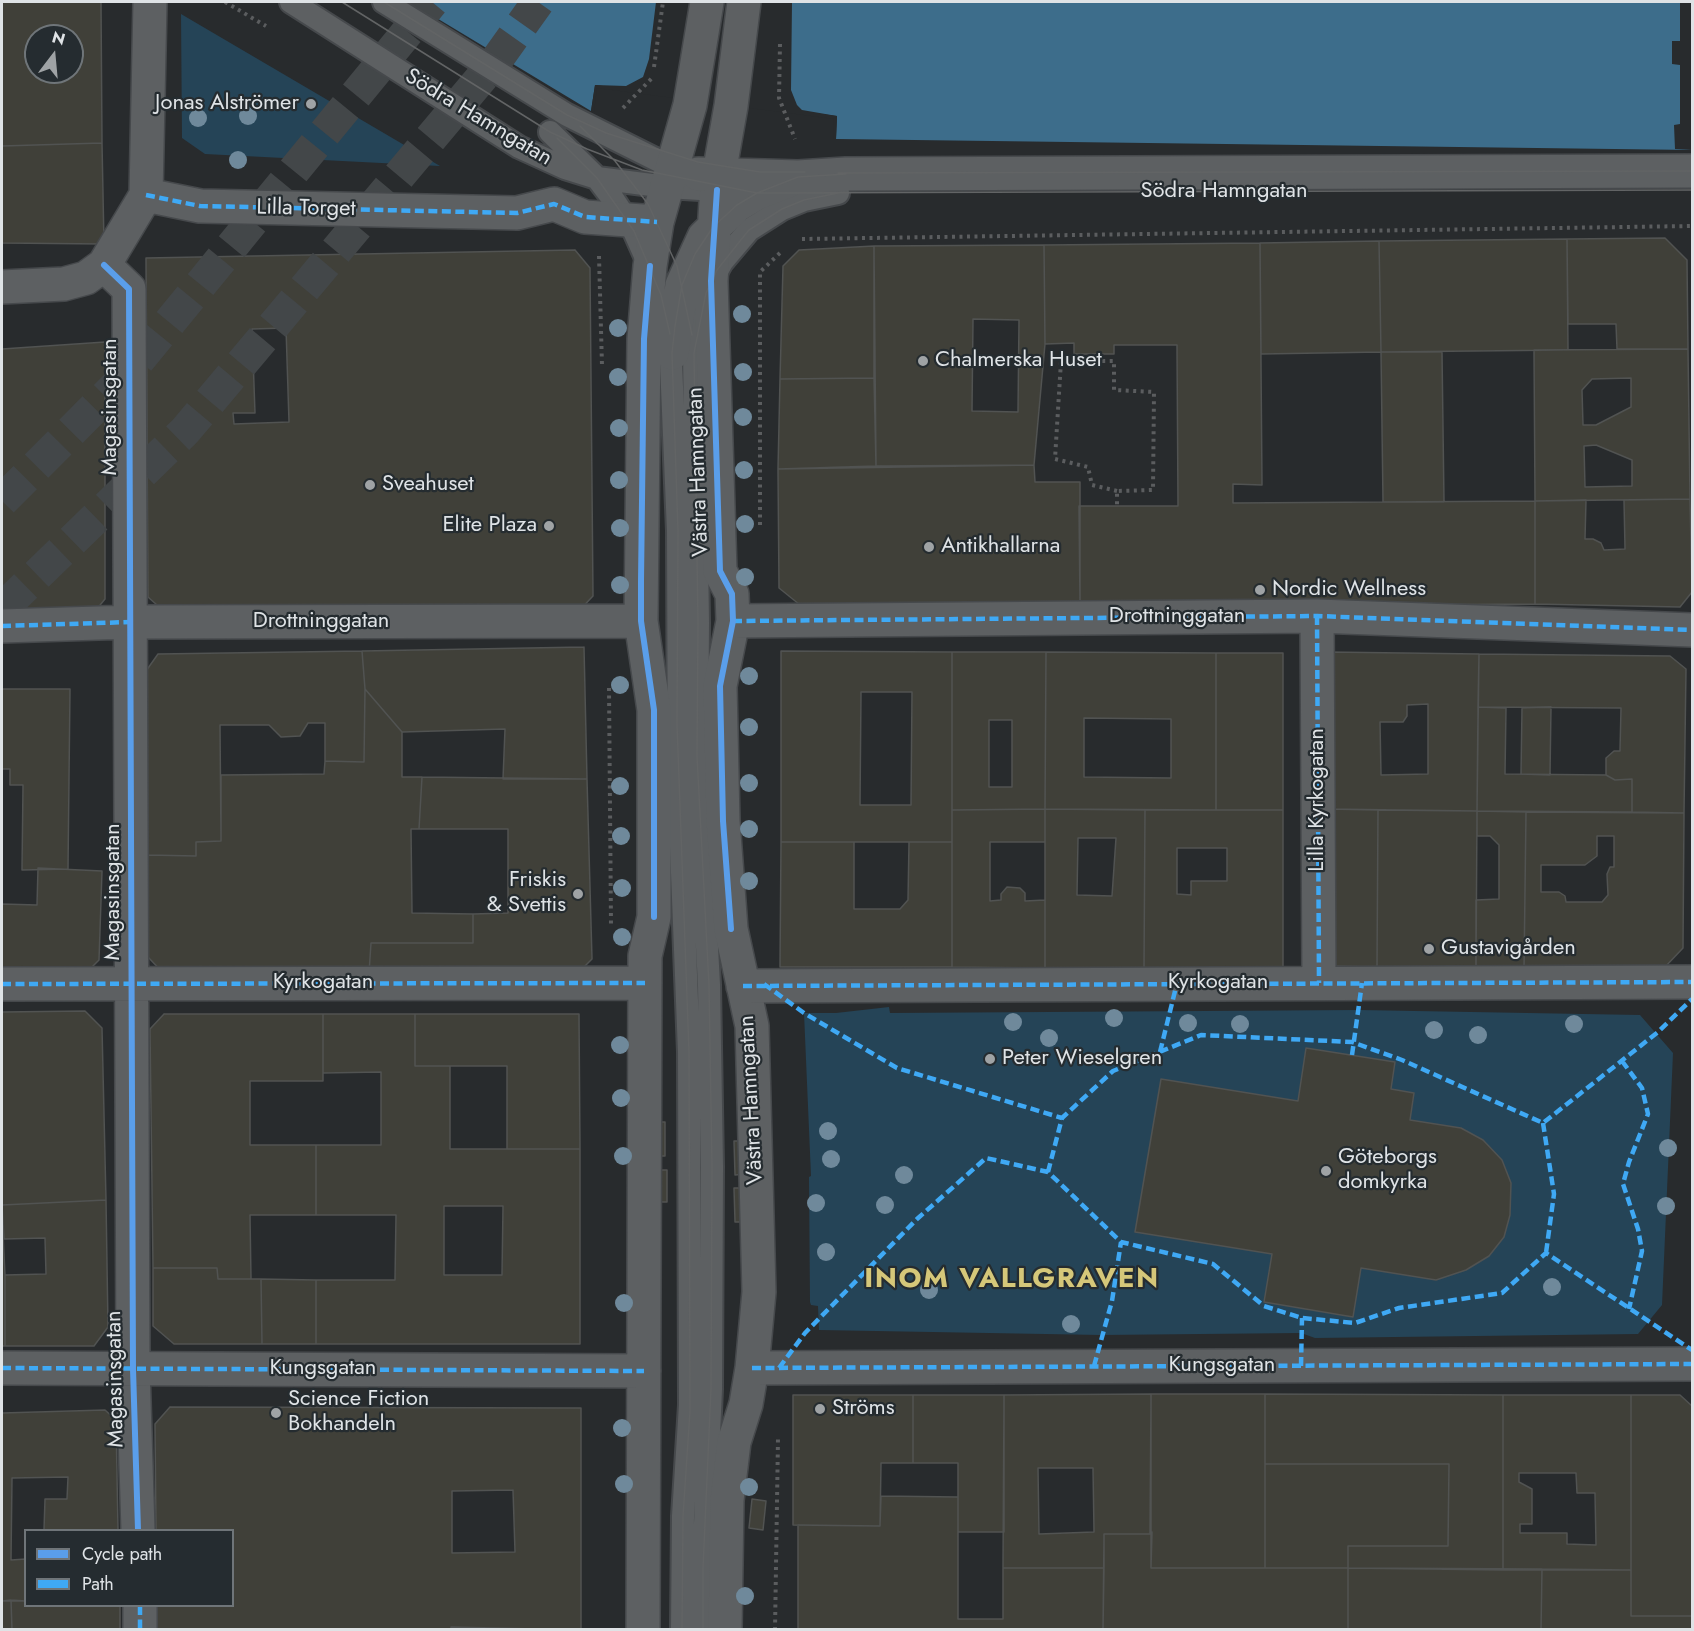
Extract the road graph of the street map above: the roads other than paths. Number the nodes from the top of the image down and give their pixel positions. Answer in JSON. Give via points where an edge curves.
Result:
{"nodes":[{"id":1,"x":150,"y":2,"type":"edge"},
{"id":2,"x":291,"y":2,"type":"edge"},
{"id":3,"x":384,"y":2,"type":"edge"},
{"id":4,"x":707,"y":2,"type":"edge"},
{"id":5,"x":744,"y":2,"type":"edge"},
{"id":6,"x":550,"y":132,"type":"dead end"},
{"id":7,"x":1692,"y":171,"type":"edge"},
{"id":8,"x":597,"y":178,"type":"junction"},
{"id":9,"x":670,"y":178,"type":"junction"},
{"id":10,"x":717,"y":183,"type":"junction"},
{"id":11,"x":798,"y":190,"type":"junction"},
{"id":12,"x":1692,"y":190,"type":"edge"},
{"id":13,"x":838,"y":193,"type":"junction"},
{"id":14,"x":755,"y":194,"type":"junction"},
{"id":15,"x":146,"y":195,"type":"junction"},
{"id":16,"x":643,"y":222,"type":"junction"},
{"id":17,"x":713,"y":227,"type":"junction"},
{"id":18,"x":104,"y":265,"type":"junction"},
{"id":19,"x":650,"y":266,"type":"junction"},
{"id":20,"x":711,"y":281,"type":"junction"},
{"id":21,"x":2,"y":286,"type":"edge"},
{"id":22,"x":672,"y":353,"type":"junction"},
{"id":23,"x":1317,"y":616,"type":"junction"},
{"id":24,"x":641,"y":621,"type":"junction"},
{"id":25,"x":733,"y":621,"type":"junction"},
{"id":26,"x":131,"y":622,"type":"junction"},
{"id":27,"x":2,"y":626,"type":"edge"},
{"id":28,"x":1692,"y":630,"type":"edge"},
{"id":29,"x":1692,"y":982,"type":"edge"},
{"id":30,"x":645,"y":983,"type":"junction"},
{"id":31,"x":1319,"y":983,"type":"junction"},
{"id":32,"x":2,"y":984,"type":"edge"},
{"id":33,"x":132,"y":984,"type":"junction"},
{"id":34,"x":743,"y":986,"type":"junction"},
{"id":35,"x":1692,"y":1364,"type":"edge"},
{"id":36,"x":2,"y":1368,"type":"edge"},
{"id":37,"x":752,"y":1368,"type":"junction"},
{"id":38,"x":133,"y":1369,"type":"junction"},
{"id":39,"x":644,"y":1371,"type":"junction"},
{"id":40,"x":138,"y":1529,"type":"edge"},
{"id":41,"x":140,"y":1607,"type":"edge"},
{"id":42,"x":140,"y":1629,"type":"edge"},
{"id":43,"x":643,"y":1629,"type":"edge"},
{"id":44,"x":682,"y":1629,"type":"edge"},
{"id":45,"x":703,"y":1629,"type":"edge"},
{"id":46,"x":725,"y":1629,"type":"edge"}],
"edges":[{"from":1,"to":15,"type":"street"},
{"from":2,"to":8,"type":"lane","name":"Södra Hamngatan","via":[[519,147]]},
{"from":3,"to":9,"type":"lane","name":"Södra Hamngatan"},
{"from":4,"to":9,"type":"street","via":[[690,105]]},
{"from":5,"to":10,"type":"street","name":"Västra Hamngatan"},
{"from":6,"to":8,"type":"lane"},
{"from":7,"to":11,"type":"street","name":"Södra Hamngatan","via":[[846,174]]},
{"from":8,"to":9,"type":"lane","name":"Södra Hamngatan"},
{"from":8,"to":16,"type":"lane"},
{"from":9,"to":10,"type":"street","name":"Södra Hamngatan"},
{"from":9,"to":16,"type":"street"},
{"from":10,"to":11,"type":"street","name":"Södra Hamngatan"},
{"from":10,"to":14,"type":"street","name":"Södra Hamngatan"},
{"from":10,"to":17,"type":"street","name":"Västra Hamngatan"},
{"from":11,"to":13,"type":"lane"},
{"from":11,"to":14,"type":"street","name":"Södra Hamngatan"},
{"from":11,"to":20,"type":"lane","via":[[749,230]]},
{"from":12,"to":13,"type":"street","name":"Södra Hamngatan"},
{"from":13,"to":14,"type":"street","name":"Södra Hamngatan"},
{"from":14,"to":17,"type":"street","name":"Södra Hamngatan"},
{"from":15,"to":16,"type":"street","name":"Lilla Torget","via":[[200,206],[482,213],[517,213],[554,204],[585,217]]},
{"from":15,"to":18,"type":"street"},
{"from":16,"to":19,"type":"street"},
{"from":17,"to":20,"type":"street","name":"Västra Hamngatan"},
{"from":17,"to":22,"type":"street","name":"Södra Hamngatan","via":[[694,254],[682,285]]},
{"from":18,"to":21,"type":"street","via":[[86,278],[64,284]]},
{"from":18,"to":26,"type":"street","name":"Magasinsgatan","via":[[129,289]]},
{"from":19,"to":22,"type":"lane","via":[[665,312]]},
{"from":19,"to":24,"type":"street","via":[[644,339]]},
{"from":20,"to":25,"type":"street","name":"Västra Hamngatan","via":[[720,570],[732,594]]},
{"from":20,"to":45,"type":"lane","via":[[693,353],[698,756],[709,985],[712,1167],[711,1389]]},
{"from":22,"to":44,"type":"lane","via":[[678,531],[677,723],[688,1042],[690,1405],[683,1516]]},
{"from":23,"to":25,"type":"street","name":"Drottninggatan"},
{"from":23,"to":28,"type":"street","name":"Drottninggatan"},
{"from":23,"to":31,"type":"street","name":"Lilla Kyrkogatan"},
{"from":24,"to":26,"type":"street","name":"Drottninggatan"},
{"from":24,"to":30,"type":"street","via":[[654,710],[654,917],[645,956]]},
{"from":25,"to":34,"type":"street","name":"Västra Hamngatan","via":[[720,686],[723,821],[731,928]]},
{"from":26,"to":27,"type":"street","name":"Drottninggatan"},
{"from":26,"to":33,"type":"street","name":"Magasinsgatan"},
{"from":29,"to":31,"type":"street","name":"Kyrkogatan"},
{"from":30,"to":33,"type":"street","name":"Kyrkogatan"},
{"from":30,"to":39,"type":"street"},
{"from":31,"to":34,"type":"street","name":"Kyrkogatan"},
{"from":32,"to":33,"type":"street","name":"Kyrkogatan"},
{"from":33,"to":38,"type":"street","name":"Magasinsgatan"},
{"from":34,"to":37,"type":"street","name":"Västra Hamngatan","via":[[752,1035],[759,1258]]},
{"from":35,"to":37,"type":"street","name":"Kungsgatan"},
{"from":36,"to":38,"type":"street","name":"Kungsgatan"},
{"from":37,"to":46,"type":"street","name":"Västra Hamngatan","via":[[734,1442],[727,1500]]},
{"from":38,"to":39,"type":"street","name":"Kungsgatan"},
{"from":38,"to":40,"type":"street","name":"Magasinsgatan"},
{"from":39,"to":43,"type":"street"},
{"from":41,"to":42,"type":"street"}]}
